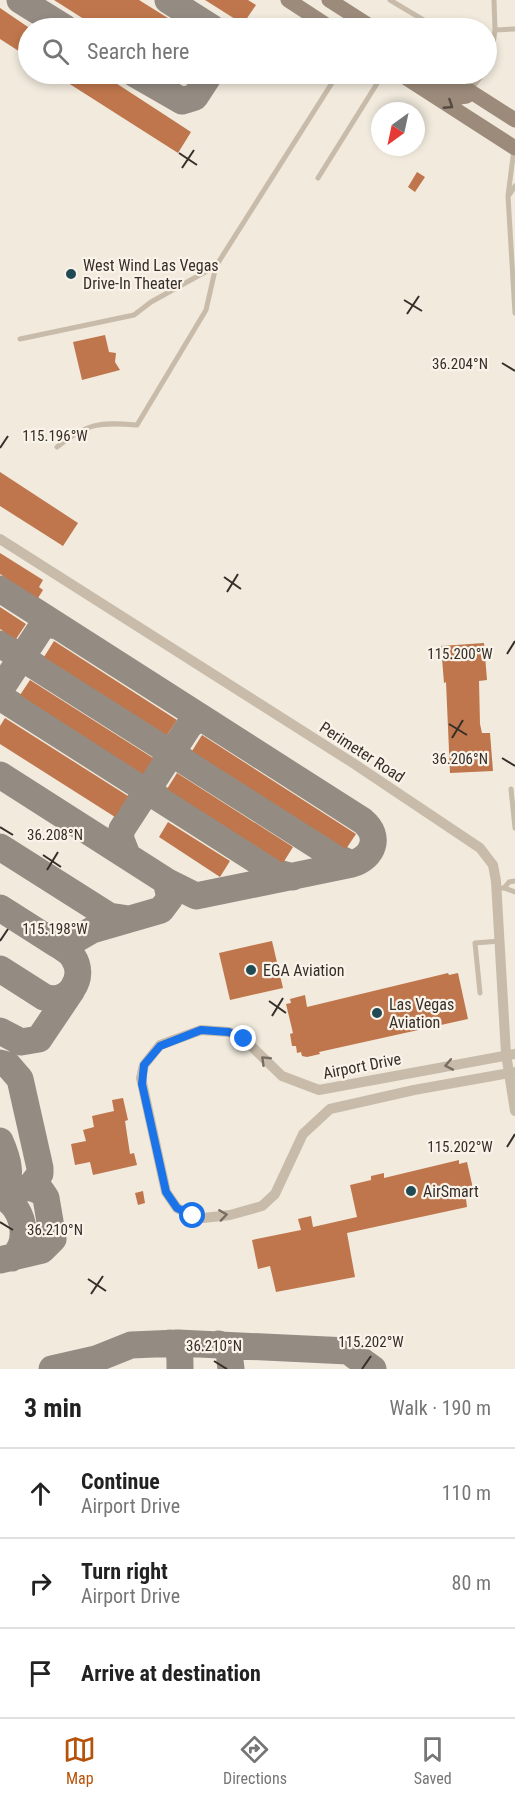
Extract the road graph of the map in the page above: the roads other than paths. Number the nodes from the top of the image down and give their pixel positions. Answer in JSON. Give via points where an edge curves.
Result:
{"nodes":[{"id":1,"x":288,"y":0,"type":"edge"},
{"id":2,"x":329,"y":0,"type":"edge"},
{"id":3,"x":390,"y":0,"type":"edge"},
{"id":4,"x":494,"y":0,"type":"edge"},
{"id":5,"x":316,"y":18,"type":"edge"},
{"id":6,"x":357,"y":18,"type":"edge"},
{"id":7,"x":420,"y":18,"type":"edge"},
{"id":8,"x":495,"y":18,"type":"edge"},
{"id":9,"x":515,"y":29,"type":"edge"},
{"id":10,"x":497,"y":30,"type":"edge"},
{"id":11,"x":332,"y":84,"type":"edge"},
{"id":12,"x":377,"y":84,"type":"edge"},
{"id":13,"x":417,"y":84,"type":"edge"},
{"id":14,"x":439,"y":84,"type":"edge"},
{"id":15,"x":459,"y":84,"type":"edge"},
{"id":16,"x":475,"y":84,"type":"edge"},
{"id":17,"x":470,"y":91,"type":"junction"},
{"id":18,"x":515,"y":120,"type":"edge"},
{"id":19,"x":514,"y":148,"type":"edge"},
{"id":20,"x":318,"y":178,"type":"dead end"},
{"id":21,"x":515,"y":186,"type":"edge"},
{"id":22,"x":508,"y":196,"type":"junction"},
{"id":23,"x":216,"y":266,"type":"junction"},
{"id":24,"x":515,"y":313,"type":"edge"},
{"id":25,"x":20,"y":339,"type":"dead end"},
{"id":26,"x":57,"y":447,"type":"dead end"},
{"id":27,"x":0,"y":539,"type":"edge"},
{"id":28,"x":511,"y":789,"type":"dead end"},
{"id":29,"x":515,"y":828,"type":"edge"},
{"id":30,"x":515,"y":881,"type":"edge"},
{"id":31,"x":501,"y":888,"type":"junction"},
{"id":32,"x":515,"y":892,"type":"edge"},
{"id":33,"x":500,"y":940,"type":"junction"},
{"id":34,"x":480,"y":993,"type":"dead end"},
{"id":35,"x":511,"y":1054,"type":"edge"},
{"id":36,"x":512,"y":1073,"type":"edge"},
{"id":37,"x":515,"y":1111,"type":"edge"}],
"edges":[{"from":1,"to":5,"type":"main road"},
{"from":2,"to":6,"type":"main road"},
{"from":3,"to":7,"type":"lane"},
{"from":4,"to":8,"type":"lane"},
{"from":9,"to":10,"type":"lane"},
{"from":11,"to":23,"type":"lane"},
{"from":12,"to":20,"type":"lane"},
{"from":13,"to":19,"type":"main road","one_way":true},
{"from":14,"to":17,"type":"main road","via":[[460,97]]},
{"from":15,"to":17,"type":"main road"},
{"from":16,"to":17,"type":"lane"},
{"from":17,"to":18,"type":"main road"},
{"from":19,"to":22,"type":"lane"},
{"from":21,"to":22,"type":"lane"},
{"from":22,"to":24,"type":"lane"},
{"from":23,"to":25,"type":"lane","via":[[134,315]]},
{"from":23,"to":26,"type":"lane","via":[[206,310],[137,425],[109,422],[81,428]]},
{"from":27,"to":31,"type":"street","name":"Perimeter Road","via":[[472,840],[493,865]]},
{"from":28,"to":29,"type":"lane"},
{"from":30,"to":31,"type":"lane"},
{"from":31,"to":32,"type":"lane"},
{"from":31,"to":33,"type":"street","name":"Perimeter Road"},
{"from":33,"to":34,"type":"lane","via":[[475,943]]},
{"from":33,"to":35,"type":"street","name":"Perimeter Road"},
{"from":35,"to":36,"type":"street","name":"Perimeter Road"},
{"from":35,"to":36,"type":"street","name":"Airport Drive","one_way":true,"via":[[319,1090],[282,1076],[244,1039],[229,1032],[201,1030],[160,1046],[144,1065],[141,1078],[166,1192],[177,1208],[203,1218],[262,1206],[275,1194],[303,1134],[330,1109]]},
{"from":36,"to":37,"type":"street","name":"Perimeter Road"}]}
